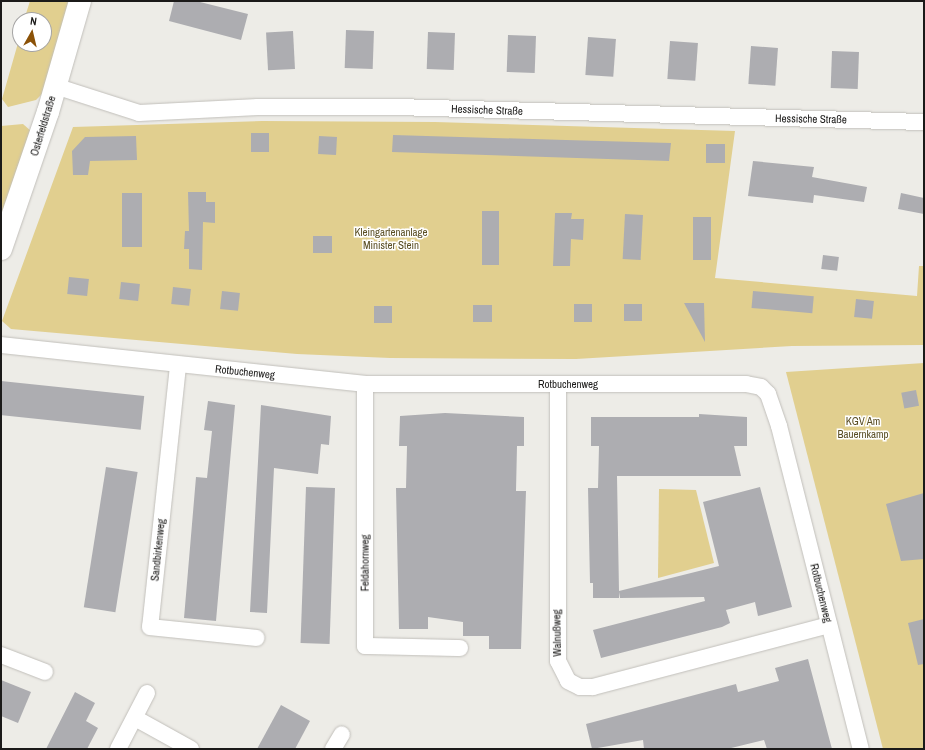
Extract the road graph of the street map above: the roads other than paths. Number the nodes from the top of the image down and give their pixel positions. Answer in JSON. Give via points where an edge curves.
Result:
{"nodes":[{"id":1,"x":80,"y":1,"type":"edge"},
{"id":2,"x":55,"y":86,"type":"junction"},
{"id":3,"x":924,"y":122,"type":"edge"},
{"id":4,"x":1,"y":249,"type":"edge"},
{"id":5,"x":1,"y":345,"type":"edge"},
{"id":6,"x":178,"y":366,"type":"junction"},
{"id":7,"x":365,"y":384,"type":"junction"},
{"id":8,"x":558,"y":384,"type":"junction"},
{"id":9,"x":829,"y":625,"type":"junction"},
{"id":10,"x":256,"y":638,"type":"dead end"},
{"id":11,"x":460,"y":648,"type":"dead end"},
{"id":12,"x":1,"y":656,"type":"edge"},
{"id":13,"x":45,"y":672,"type":"dead end"},
{"id":14,"x":147,"y":693,"type":"dead end"},
{"id":15,"x":135,"y":718,"type":"junction"},
{"id":16,"x":342,"y":734,"type":"dead end"},
{"id":17,"x":118,"y":749,"type":"edge"},
{"id":18,"x":191,"y":749,"type":"edge"},
{"id":19,"x":333,"y":749,"type":"edge"},
{"id":20,"x":861,"y":749,"type":"edge"}],
"edges":[{"from":1,"to":2,"type":"street","name":"Osterfeldstraße"},
{"from":2,"to":3,"type":"street","name":"Hessische Straße","via":[[139,113],[258,107],[396,107]]},
{"from":2,"to":4,"type":"street","name":"Osterfeldstraße"},
{"from":5,"to":6,"type":"street","name":"Rotbuchenweg"},
{"from":6,"to":7,"type":"street","name":"Rotbuchenweg"},
{"from":6,"to":10,"type":"street","name":"Sandbirkenweg","via":[[150,628]]},
{"from":7,"to":8,"type":"street","name":"Rotbuchenweg"},
{"from":7,"to":11,"type":"street","name":"Feldahornweg","via":[[365,646]]},
{"from":8,"to":9,"type":"street","name":"Rotbuchenweg","via":[[746,384],[761,388],[768,394],[779,426]]},
{"from":8,"to":9,"type":"street","name":"Walnußweg","via":[[558,661],[568,681],[580,687],[593,687]]},
{"from":9,"to":20,"type":"street","name":"Rotbuchenweg"},
{"from":12,"to":13,"type":"street"},
{"from":14,"to":15,"type":"street"},
{"from":15,"to":17,"type":"street"},
{"from":15,"to":18,"type":"street"},
{"from":16,"to":19,"type":"street"}]}
